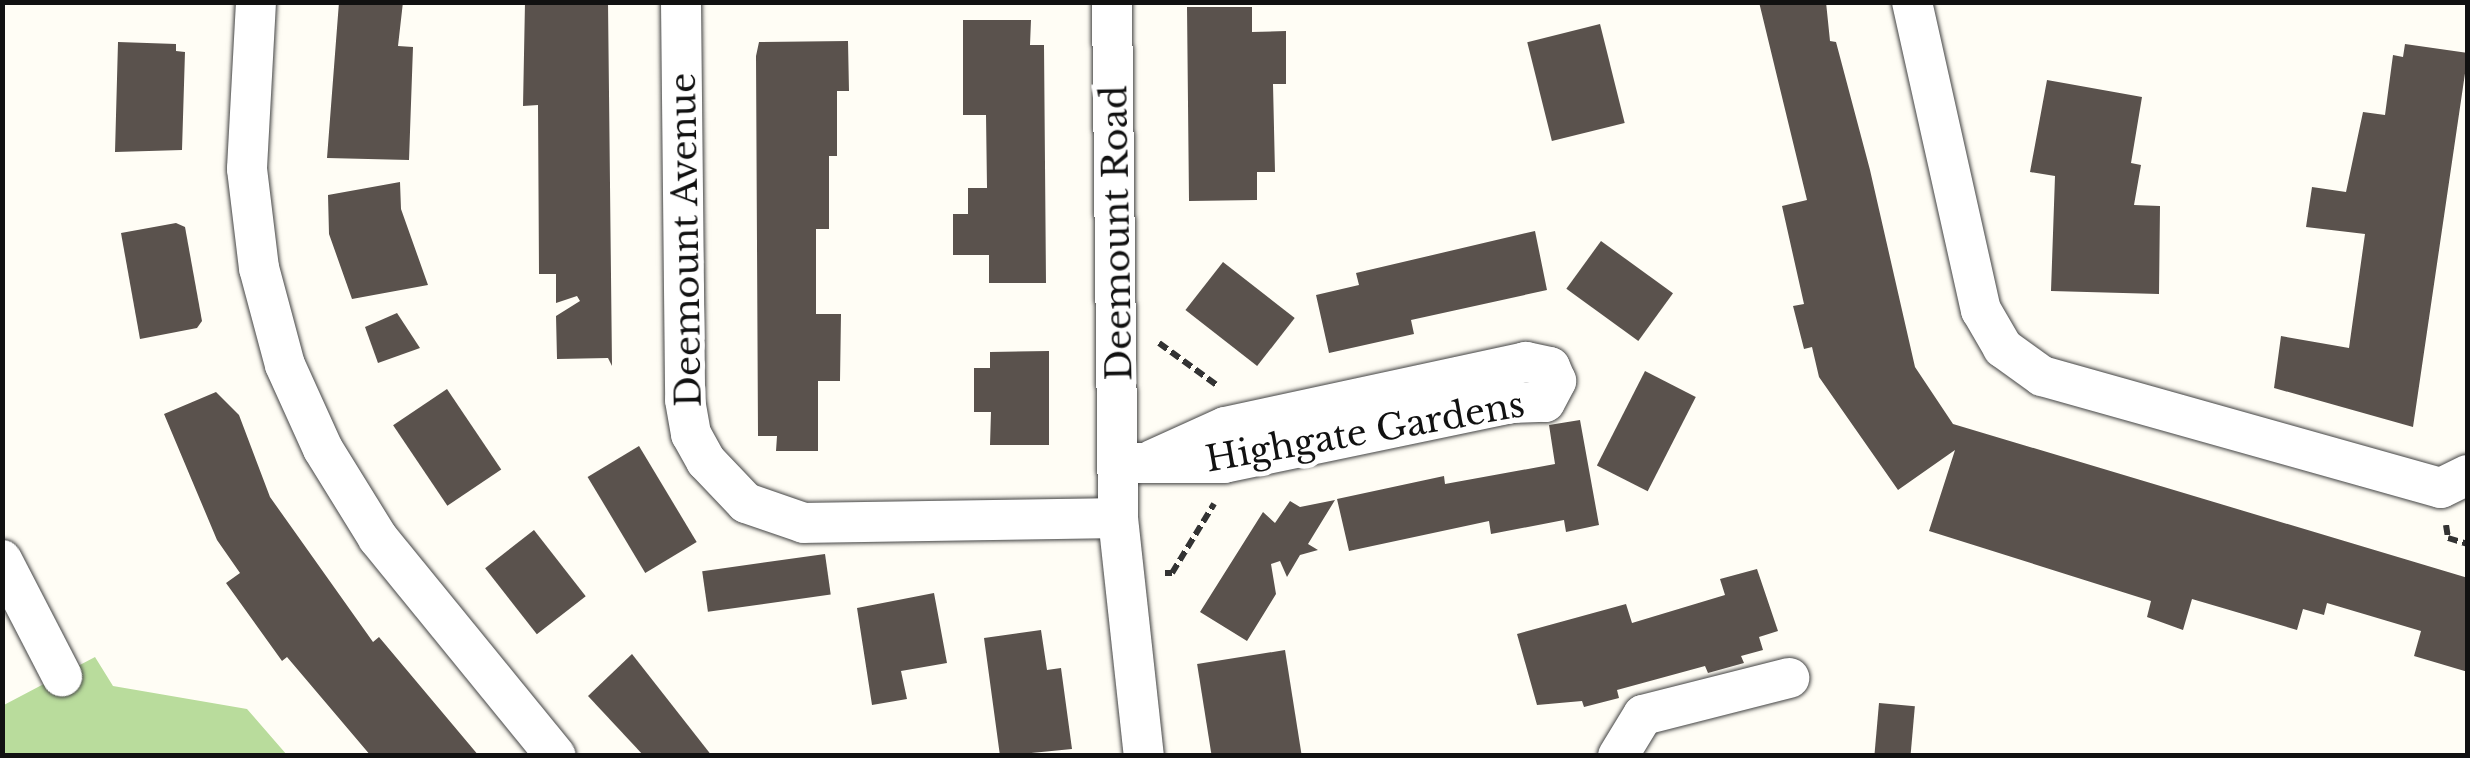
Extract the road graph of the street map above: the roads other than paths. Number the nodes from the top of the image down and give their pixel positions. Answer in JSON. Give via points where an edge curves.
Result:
{"nodes":[{"id":1,"x":256,"y":2,"type":"edge"},
{"id":2,"x":681,"y":2,"type":"edge"},
{"id":3,"x":1112,"y":2,"type":"edge"},
{"id":4,"x":1912,"y":2,"type":"edge"},
{"id":5,"x":1225,"y":445,"type":"junction"},
{"id":6,"x":1135,"y":462,"type":"junction"},
{"id":7,"x":2468,"y":476,"type":"edge"},
{"id":8,"x":1118,"y":518,"type":"junction"},
{"id":9,"x":2,"y":560,"type":"edge"},
{"id":10,"x":62,"y":676,"type":"dead end"},
{"id":11,"x":1789,"y":678,"type":"dead end"},
{"id":12,"x":556,"y":756,"type":"edge"},
{"id":13,"x":1144,"y":756,"type":"edge"},
{"id":14,"x":1618,"y":756,"type":"edge"}],
"edges":[{"from":1,"to":12,"type":"street","via":[[248,97],[250,204],[284,365],[323,449],[378,538]]},
{"from":2,"to":8,"type":"street","name":"Deemount Avenue","via":[[685,400],[691,434],[706,460],[746,503],[804,523]]},
{"from":3,"to":6,"type":"street","name":"Deemount Road","via":[[1118,346]]},
{"from":4,"to":7,"type":"street","via":[[1981,310],[2003,348],[2042,376],[2441,488]]},
{"from":5,"to":5,"type":"street","name":"Highgate Gardens","via":[[1526,362],[1550,368],[1556,382],[1545,402]]},
{"from":5,"to":6,"type":"street","name":"Highgate Gardens"},
{"from":6,"to":8,"type":"street","name":"Deemount Road"},
{"from":8,"to":13,"type":"street","name":"Deemount Road"},
{"from":9,"to":10,"type":"street"},
{"from":11,"to":14,"type":"street","via":[[1644,716]]}]}
